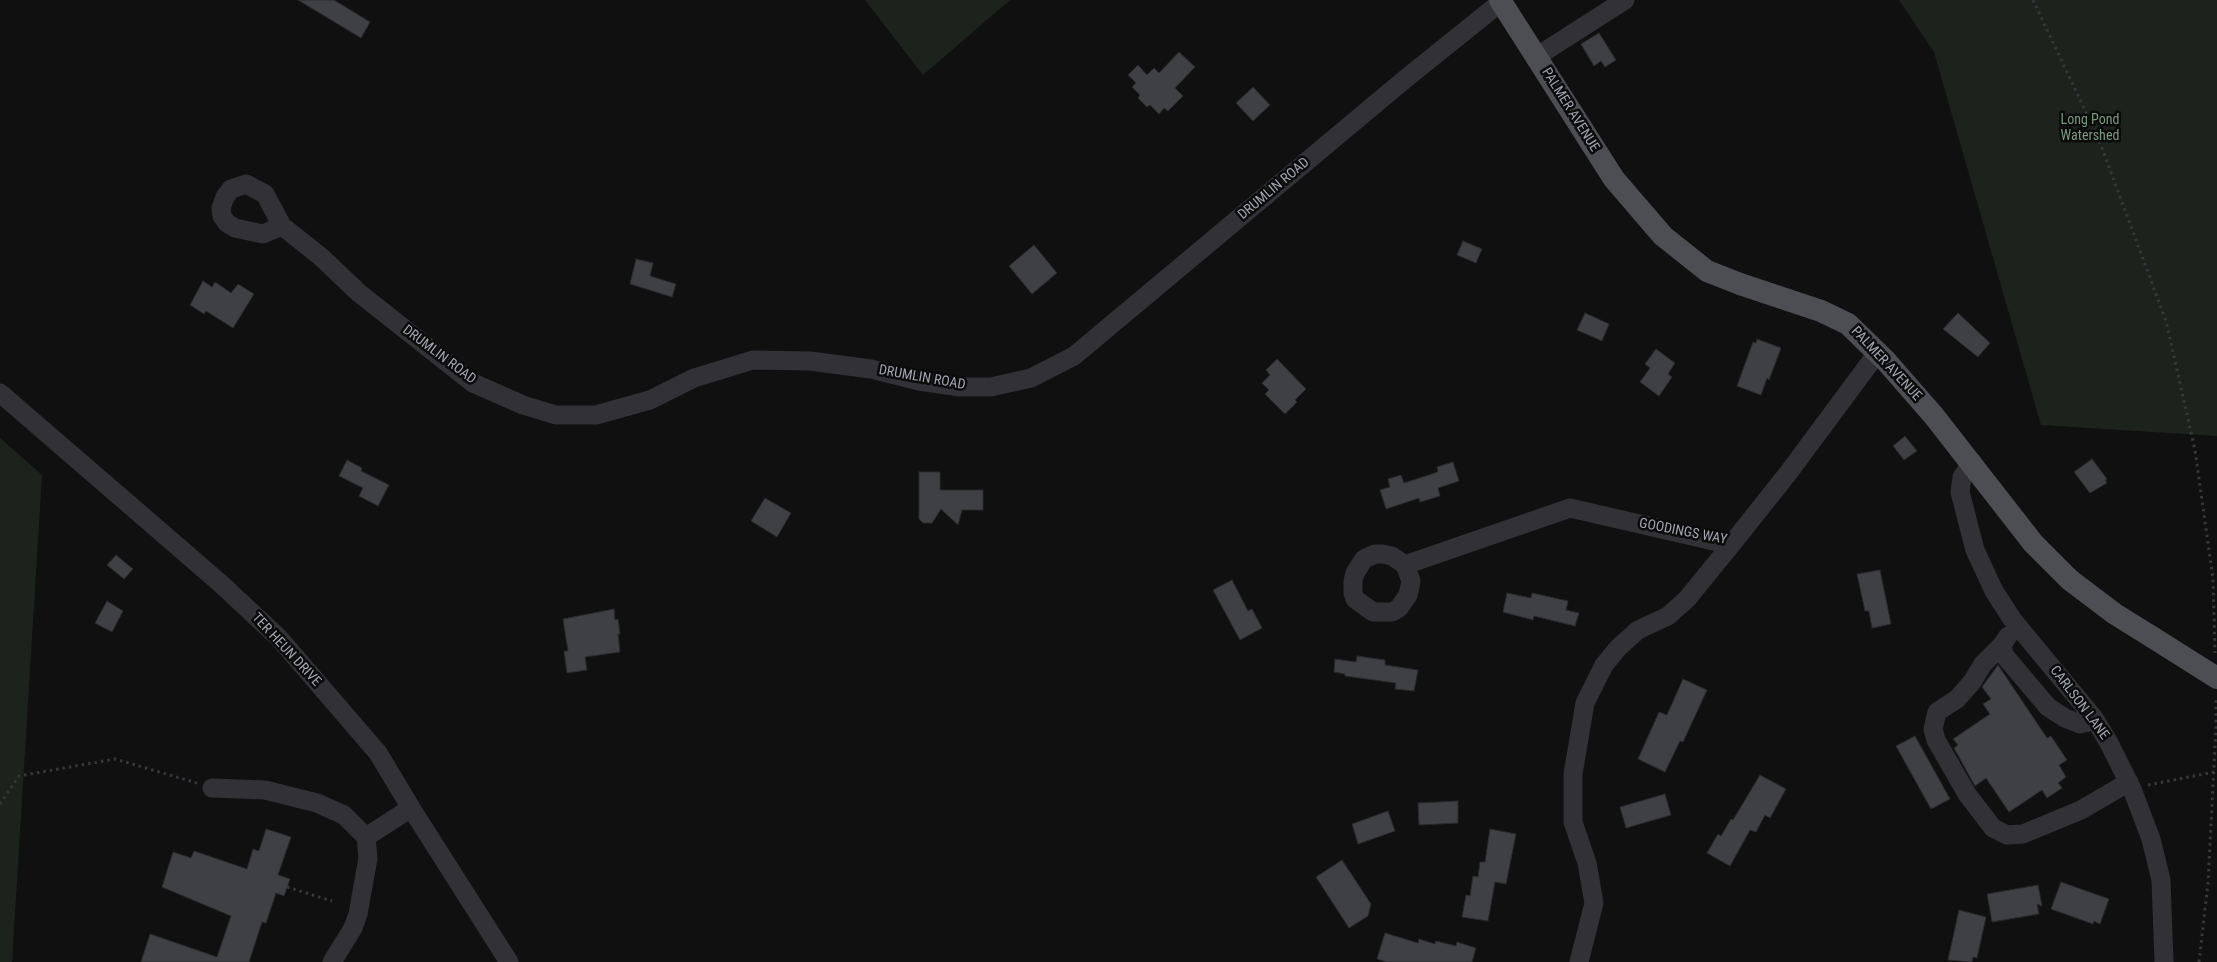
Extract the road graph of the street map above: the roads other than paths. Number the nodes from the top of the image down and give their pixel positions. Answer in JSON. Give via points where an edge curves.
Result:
{"nodes":[{"id":1,"x":1626,"y":0,"type":"edge"},
{"id":2,"x":1500,"y":1,"type":"edge"},
{"id":3,"x":1536,"y":57,"type":"junction"},
{"id":4,"x":282,"y":226,"type":"dead end"},
{"id":5,"x":1878,"y":352,"type":"junction"},
{"id":6,"x":0,"y":393,"type":"edge"},
{"id":7,"x":1972,"y":462,"type":"junction"},
{"id":8,"x":1731,"y":544,"type":"junction"},
{"id":9,"x":1405,"y":564,"type":"dead end"},
{"id":10,"x":2018,"y":626,"type":"junction"},
{"id":11,"x":2002,"y":646,"type":"junction"},
{"id":12,"x":2216,"y":674,"type":"edge"},
{"id":13,"x":2095,"y":721,"type":"junction"},
{"id":14,"x":2131,"y":785,"type":"junction"},
{"id":15,"x":212,"y":788,"type":"road end"},
{"id":16,"x":411,"y":808,"type":"junction"},
{"id":17,"x":366,"y":837,"type":"junction"},
{"id":18,"x":332,"y":962,"type":"edge"},
{"id":19,"x":509,"y":962,"type":"edge"},
{"id":20,"x":1579,"y":962,"type":"edge"},
{"id":21,"x":2164,"y":962,"type":"edge"}],
"edges":[{"from":1,"to":3,"type":"street"},
{"from":2,"to":3,"type":"main road","name":"PALMER AVENUE"},
{"from":2,"to":4,"type":"street","name":"DRUMLIN ROAD","via":[[1074,356],[1031,378],[991,387],[960,387],[871,369],[810,361],[753,360],[694,378],[650,400],[596,415],[556,415],[523,405],[473,383]]},
{"from":3,"to":5,"type":"main road","name":"PALMER AVENUE","via":[[1614,179],[1662,236],[1707,271],[1821,311],[1848,324]]},
{"from":5,"to":7,"type":"main road","name":"PALMER AVENUE"},
{"from":5,"to":8,"type":"street","name":"GOODINGS WAY"},
{"from":6,"to":16,"type":"street","name":"TER HEUN DRIVE","via":[[279,638],[378,753]]},
{"from":7,"to":10,"type":"street","name":"CARLSON LANE","via":[[1962,477],[1960,492],[1966,519],[1975,550],[1994,591]]},
{"from":7,"to":12,"type":"main road","name":"PALMER AVENUE","bridge":true,"via":[[2034,543],[2070,580],[2115,614]]},
{"from":8,"to":9,"type":"street","name":"GOODINGS WAY","via":[[1570,508]]},
{"from":8,"to":20,"type":"street","via":[[1687,599],[1668,616],[1638,630],[1618,648],[1604,665],[1585,703],[1573,774],[1573,822],[1587,863],[1594,903]]},
{"from":10,"to":11,"type":"street"},
{"from":10,"to":13,"type":"street","name":"CARLSON LANE"},
{"from":11,"to":13,"type":"street","via":[[2004,655],[2048,707],[2080,724]]},
{"from":11,"to":14,"type":"street","via":[[1983,664],[1957,699],[1937,712],[1933,729],[1936,740],[1968,794],[1993,828],[2007,835],[2023,834]]},
{"from":13,"to":14,"type":"street","name":"CARLSON LANE"},
{"from":14,"to":21,"type":"street","name":"CARLSON LANE","via":[[2151,839],[2161,880]]},
{"from":15,"to":17,"type":"street","via":[[265,790],[318,803],[344,815]]},
{"from":16,"to":17,"type":"street"},
{"from":16,"to":19,"type":"street","name":"TER HEUN DRIVE"},
{"from":17,"to":18,"type":"street","via":[[368,858],[358,914]]}]}
